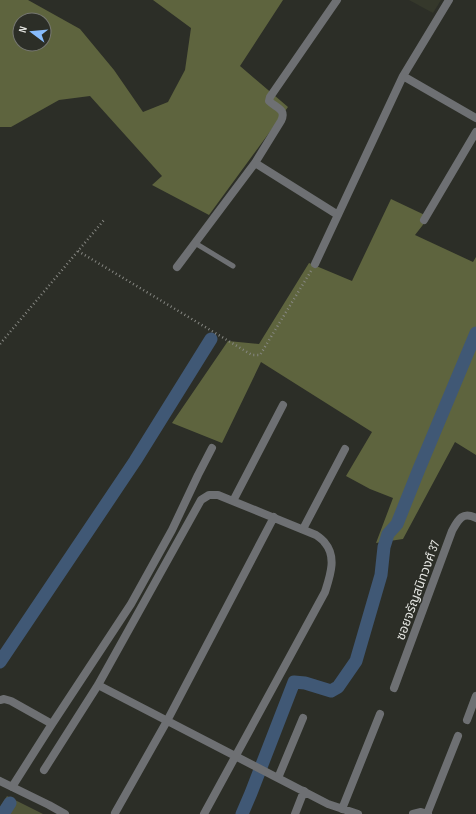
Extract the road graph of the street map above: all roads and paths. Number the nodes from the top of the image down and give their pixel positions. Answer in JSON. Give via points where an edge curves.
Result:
{"nodes":[{"id":1,"x":337,"y":0,"type":"edge"},
{"id":2,"x":449,"y":0,"type":"edge"},
{"id":3,"x":403,"y":76,"type":"junction"},
{"id":4,"x":476,"y":118,"type":"edge"},
{"id":5,"x":476,"y":132,"type":"edge"},
{"id":6,"x":255,"y":163,"type":"junction"},
{"id":7,"x":338,"y":215,"type":"junction"},
{"id":8,"x":104,"y":220,"type":"dead end"},
{"id":9,"x":424,"y":220,"type":"dead end"},
{"id":10,"x":195,"y":243,"type":"junction"},
{"id":11,"x":78,"y":251,"type":"junction"},
{"id":12,"x":316,"y":264,"type":"joint"},
{"id":13,"x":233,"y":266,"type":"dead end"},
{"id":14,"x":177,"y":267,"type":"dead end"},
{"id":15,"x":0,"y":344,"type":"edge"},
{"id":16,"x":283,"y":405,"type":"dead end"},
{"id":17,"x":212,"y":448,"type":"dead end"},
{"id":18,"x":345,"y":449,"type":"dead end"},
{"id":19,"x":234,"y":501,"type":"junction"},
{"id":20,"x":274,"y":518,"type":"junction"},
{"id":21,"x":476,"y":518,"type":"edge"},
{"id":22,"x":303,"y":529,"type":"junction"},
{"id":23,"x":98,"y":685,"type":"junction"},
{"id":24,"x":394,"y":688,"type":"dead end"},
{"id":25,"x":476,"y":696,"type":"edge"},
{"id":26,"x":0,"y":700,"type":"edge"},
{"id":27,"x":380,"y":714,"type":"dead end"},
{"id":28,"x":303,"y":718,"type":"dead end"},
{"id":29,"x":467,"y":720,"type":"dead end"},
{"id":30,"x":167,"y":721,"type":"junction"},
{"id":31,"x":52,"y":724,"type":"junction"},
{"id":32,"x":458,"y":736,"type":"dead end"},
{"id":33,"x":236,"y":757,"type":"junction"},
{"id":34,"x":44,"y":770,"type":"dead end"},
{"id":35,"x":277,"y":778,"type":"junction"},
{"id":36,"x":0,"y":781,"type":"edge"},
{"id":37,"x":12,"y":787,"type":"junction"},
{"id":38,"x":304,"y":791,"type":"junction"},
{"id":39,"x":342,"y":809,"type":"junction"},
{"id":40,"x":115,"y":813,"type":"edge"},
{"id":41,"x":65,"y":814,"type":"edge"},
{"id":42,"x":204,"y":814,"type":"edge"},
{"id":43,"x":295,"y":814,"type":"edge"},
{"id":44,"x":358,"y":814,"type":"edge"},
{"id":45,"x":413,"y":814,"type":"edge"},
{"id":46,"x":428,"y":814,"type":"edge"}],
"edges":[{"from":1,"to":6,"type":"street","via":[[270,97],[269,101],[283,113],[283,117]]},
{"from":2,"to":3,"type":"street"},
{"from":3,"to":4,"type":"street"},
{"from":3,"to":7,"type":"street"},
{"from":5,"to":9,"type":"street"},
{"from":6,"to":7,"type":"street"},
{"from":6,"to":10,"type":"street"},
{"from":7,"to":12,"type":"street"},
{"from":8,"to":11,"type":"path"},
{"from":10,"to":13,"type":"lane"},
{"from":10,"to":14,"type":"street"},
{"from":11,"to":12,"type":"path","via":[[252,355],[260,355]]},
{"from":11,"to":15,"type":"path"},
{"from":16,"to":19,"type":"street"},
{"from":17,"to":31,"type":"street","via":[[172,530],[131,604]]},
{"from":18,"to":22,"type":"street"},
{"from":19,"to":20,"type":"street"},
{"from":19,"to":23,"type":"street","via":[[218,495],[209,495],[201,500]]},
{"from":20,"to":22,"type":"street"},
{"from":20,"to":30,"type":"street"},
{"from":21,"to":24,"type":"street","name":"ซอยจรัญสนิทวงศ์ 37","via":[[463,516],[452,531]]},
{"from":22,"to":33,"type":"street","via":[[316,535],[326,544],[331,555],[331,572],[325,592]]},
{"from":23,"to":30,"type":"street"},
{"from":23,"to":34,"type":"street"},
{"from":25,"to":29,"type":"street"},
{"from":26,"to":31,"type":"street","via":[[11,701]]},
{"from":27,"to":39,"type":"street"},
{"from":28,"to":35,"type":"street"},
{"from":30,"to":33,"type":"street"},
{"from":30,"to":40,"type":"street"},
{"from":31,"to":37,"type":"street"},
{"from":32,"to":46,"type":"street"},
{"from":33,"to":35,"type":"street"},
{"from":33,"to":42,"type":"street"},
{"from":35,"to":38,"type":"street"},
{"from":36,"to":37,"type":"street"},
{"from":37,"to":41,"type":"street"},
{"from":38,"to":39,"type":"street"},
{"from":38,"to":43,"type":"street"},
{"from":39,"to":44,"type":"street"},
{"from":45,"to":46,"type":"street"}]}
